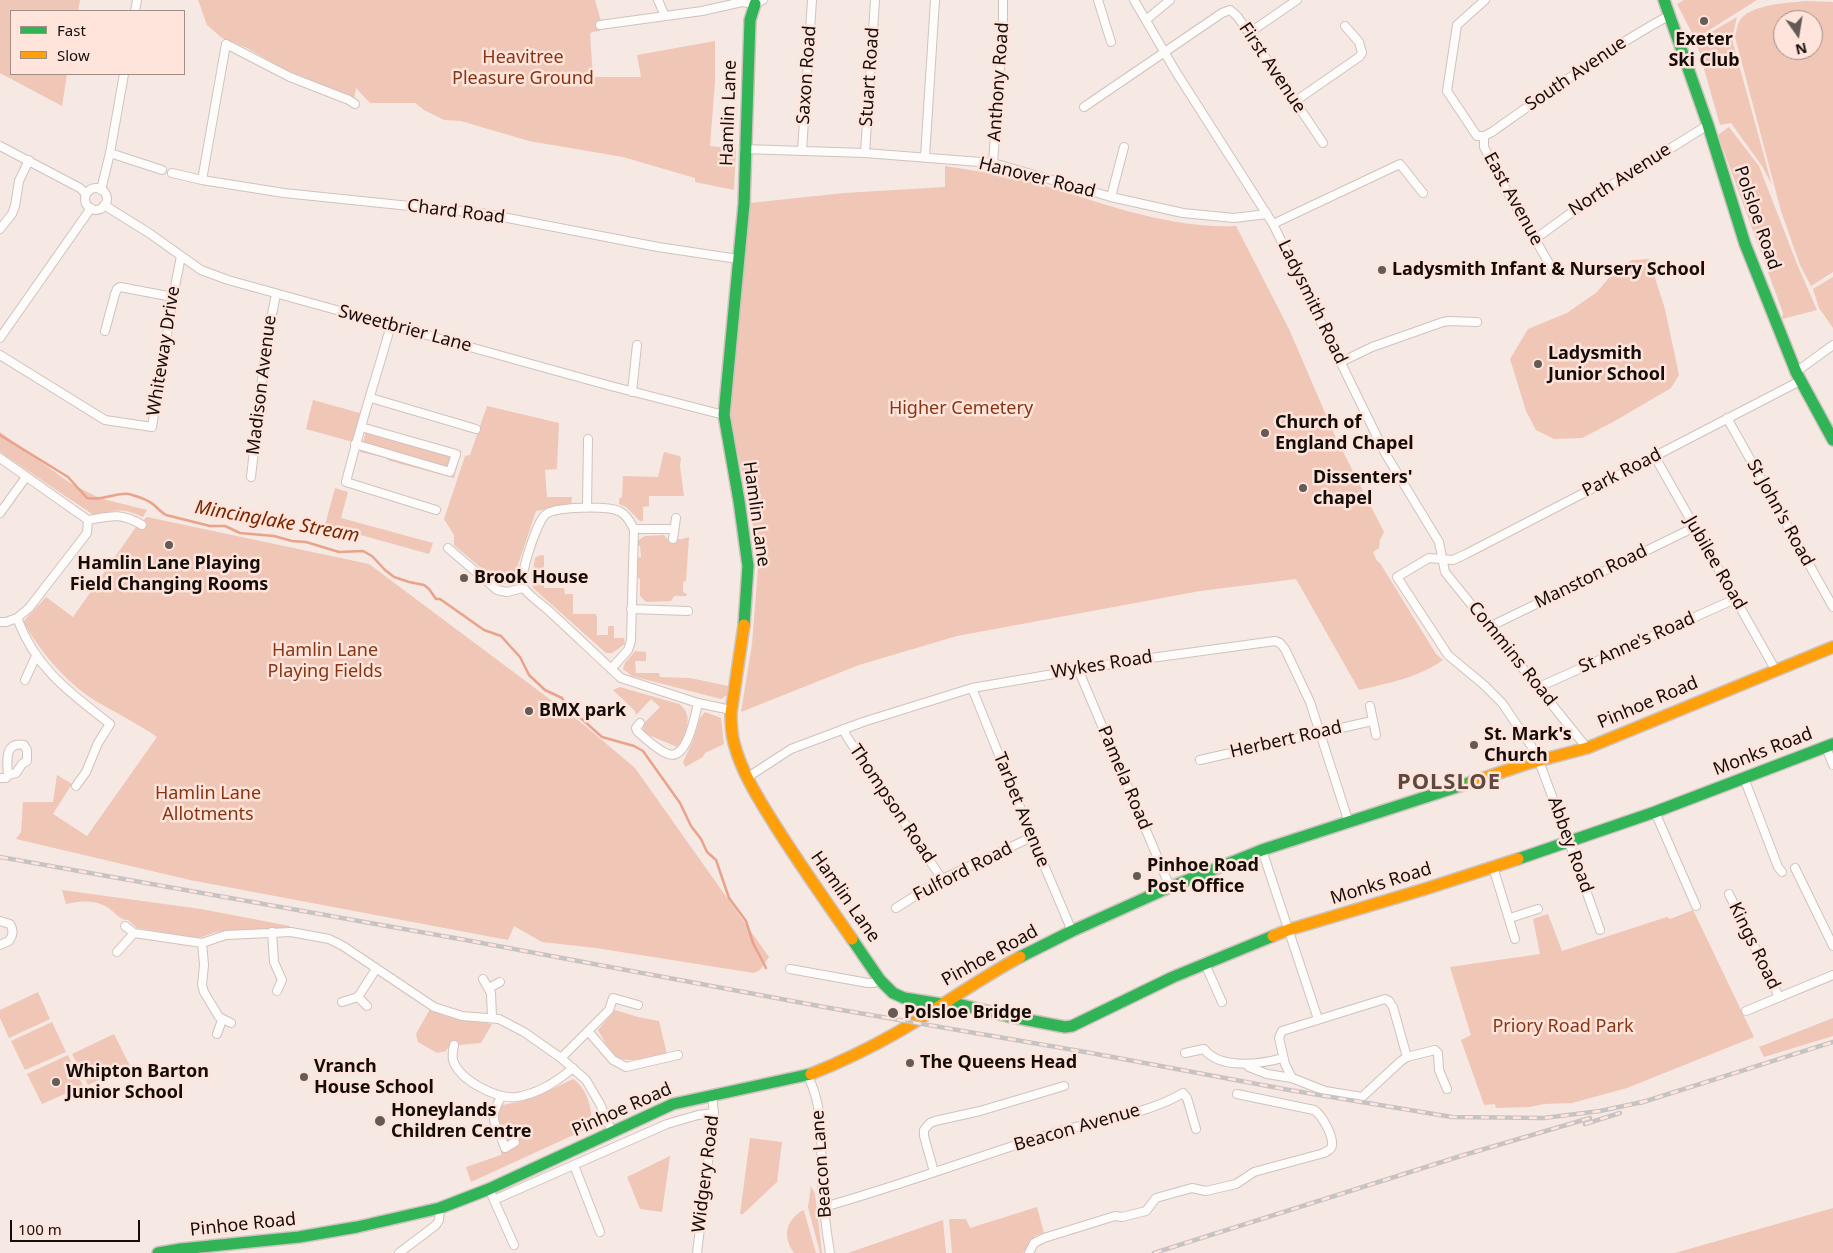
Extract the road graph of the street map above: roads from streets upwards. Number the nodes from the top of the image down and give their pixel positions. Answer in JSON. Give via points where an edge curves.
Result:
{"nodes":[{"id":1,"x":658,"y":0,"type":"edge"},
{"id":2,"x":812,"y":0,"type":"edge"},
{"id":3,"x":875,"y":0,"type":"edge"},
{"id":4,"x":935,"y":0,"type":"edge"},
{"id":5,"x":1003,"y":0,"type":"edge"},
{"id":6,"x":1098,"y":0,"type":"edge"},
{"id":7,"x":1134,"y":0,"type":"edge"},
{"id":8,"x":1170,"y":0,"type":"edge"},
{"id":9,"x":1297,"y":0,"type":"edge"},
{"id":10,"x":1485,"y":0,"type":"edge"},
{"id":11,"x":1665,"y":0,"type":"edge"},
{"id":12,"x":759,"y":2,"type":"edge"},
{"id":13,"x":1670,"y":15,"type":"junction"},
{"id":14,"x":665,"y":16,"type":"junction"},
{"id":15,"x":1146,"y":20,"type":"junction"},
{"id":16,"x":600,"y":25,"type":"dead end"},
{"id":17,"x":1344,"y":26,"type":"dead end"},
{"id":18,"x":1250,"y":33,"type":"junction"},
{"id":19,"x":1111,"y":42,"type":"dead end"},
{"id":20,"x":1165,"y":52,"type":"junction"},
{"id":21,"x":124,"y":75,"type":"edge"},
{"id":22,"x":1294,"y":102,"type":"junction"},
{"id":23,"x":355,"y":104,"type":"dead end"},
{"id":24,"x":1084,"y":107,"type":"dead end"},
{"id":25,"x":1708,"y":124,"type":"junction"},
{"id":26,"x":1484,"y":136,"type":"junction"},
{"id":27,"x":1323,"y":143,"type":"dead end"},
{"id":28,"x":0,"y":146,"type":"edge"},
{"id":29,"x":1124,"y":147,"type":"dead end"},
{"id":30,"x":744,"y":149,"type":"junction"},
{"id":31,"x":802,"y":151,"type":"junction"},
{"id":32,"x":110,"y":153,"type":"junction"},
{"id":33,"x":865,"y":153,"type":"junction"},
{"id":34,"x":925,"y":157,"type":"junction"},
{"id":35,"x":29,"y":160,"type":"junction"},
{"id":36,"x":993,"y":163,"type":"junction"},
{"id":37,"x":162,"y":170,"type":"dead end"},
{"id":38,"x":172,"y":173,"type":"dead end"},
{"id":39,"x":202,"y":180,"type":"junction"},
{"id":40,"x":101,"y":190,"type":"junction"},
{"id":41,"x":1423,"y":193,"type":"dead end"},
{"id":42,"x":86,"y":194,"type":"junction"},
{"id":43,"x":1111,"y":197,"type":"junction"},
{"id":44,"x":104,"y":205,"type":"junction"},
{"id":45,"x":91,"y":208,"type":"junction"},
{"id":46,"x":1267,"y":214,"type":"junction"},
{"id":47,"x":1273,"y":224,"type":"junction"},
{"id":48,"x":0,"y":229,"type":"edge"},
{"id":49,"x":1535,"y":239,"type":"junction"},
{"id":50,"x":181,"y":256,"type":"junction"},
{"id":51,"x":738,"y":259,"type":"junction"},
{"id":52,"x":1554,"y":272,"type":"dead end"},
{"id":53,"x":276,"y":294,"type":"junction"},
{"id":54,"x":173,"y":297,"type":"junction"},
{"id":55,"x":1477,"y":322,"type":"dead end"},
{"id":56,"x":391,"y":326,"type":"junction"},
{"id":57,"x":105,"y":331,"type":"dead end"},
{"id":58,"x":0,"y":338,"type":"edge"},
{"id":59,"x":637,"y":345,"type":"dead end"},
{"id":60,"x":1833,"y":345,"type":"edge"},
{"id":61,"x":0,"y":355,"type":"edge"},
{"id":62,"x":1341,"y":362,"type":"junction"},
{"id":63,"x":1798,"y":376,"type":"junction"},
{"id":64,"x":632,"y":392,"type":"junction"},
{"id":65,"x":370,"y":398,"type":"junction"},
{"id":66,"x":724,"y":415,"type":"junction"},
{"id":67,"x":1727,"y":418,"type":"junction"},
{"id":68,"x":361,"y":427,"type":"junction"},
{"id":69,"x":476,"y":429,"type":"dead end"},
{"id":70,"x":588,"y":439,"type":"dead end"},
{"id":71,"x":1833,"y":440,"type":"edge"},
{"id":72,"x":355,"y":444,"type":"junction"},
{"id":73,"x":1655,"y":456,"type":"junction"},
{"id":74,"x":0,"y":458,"type":"edge"},
{"id":75,"x":26,"y":477,"type":"junction"},
{"id":76,"x":250,"y":477,"type":"dead end"},
{"id":77,"x":586,"y":508,"type":"junction"},
{"id":78,"x":436,"y":510,"type":"dead end"},
{"id":79,"x":0,"y":513,"type":"edge"},
{"id":80,"x":676,"y":518,"type":"dead end"},
{"id":81,"x":88,"y":520,"type":"junction"},
{"id":82,"x":142,"y":525,"type":"dead end"},
{"id":83,"x":1694,"y":527,"type":"junction"},
{"id":84,"x":634,"y":529,"type":"junction"},
{"id":85,"x":674,"y":529,"type":"junction"},
{"id":86,"x":673,"y":539,"type":"dead end"},
{"id":87,"x":448,"y":548,"type":"dead end"},
{"id":88,"x":1442,"y":558,"type":"junction"},
{"id":89,"x":523,"y":588,"type":"junction"},
{"id":90,"x":1735,"y":599,"type":"junction"},
{"id":91,"x":1833,"y":607,"type":"edge"},
{"id":92,"x":631,"y":609,"type":"junction"},
{"id":93,"x":688,"y":611,"type":"dead end"},
{"id":94,"x":17,"y":618,"type":"junction"},
{"id":95,"x":0,"y":622,"type":"edge"},
{"id":96,"x":1489,"y":627,"type":"junction"},
{"id":97,"x":1833,"y":647,"type":"edge"},
{"id":98,"x":36,"y":656,"type":"junction"},
{"id":99,"x":611,"y":669,"type":"junction"},
{"id":100,"x":1078,"y":669,"type":"junction"},
{"id":101,"x":1775,"y":669,"type":"junction"},
{"id":102,"x":25,"y":680,"type":"dead end"},
{"id":103,"x":1539,"y":686,"type":"junction"},
{"id":104,"x":972,"y":688,"type":"junction"},
{"id":105,"x":698,"y":703,"type":"junction"},
{"id":106,"x":1370,"y":706,"type":"dead end"},
{"id":107,"x":731,"y":710,"type":"junction"},
{"id":108,"x":1372,"y":721,"type":"junction"},
{"id":109,"x":640,"y":723,"type":"dead end"},
{"id":110,"x":843,"y":729,"type":"junction"},
{"id":111,"x":1321,"y":733,"type":"junction"},
{"id":112,"x":1376,"y":735,"type":"dead end"},
{"id":113,"x":1829,"y":746,"type":"edge"},
{"id":114,"x":1587,"y":748,"type":"junction"},
{"id":115,"x":1200,"y":760,"type":"dead end"},
{"id":116,"x":1540,"y":761,"type":"junction"},
{"id":117,"x":1833,"y":765,"type":"edge"},
{"id":118,"x":748,"y":776,"type":"junction"},
{"id":119,"x":1744,"y":778,"type":"junction"},
{"id":120,"x":76,"y":786,"type":"dead end"},
{"id":121,"x":1655,"y":812,"type":"junction"},
{"id":122,"x":1349,"y":823,"type":"junction"},
{"id":123,"x":1032,"y":837,"type":"junction"},
{"id":124,"x":1570,"y":842,"type":"junction"},
{"id":125,"x":1262,"y":850,"type":"junction"},
{"id":126,"x":1493,"y":867,"type":"junction"},
{"id":127,"x":1795,"y":868,"type":"dead end"},
{"id":128,"x":1782,"y":872,"type":"dead end"},
{"id":129,"x":942,"y":879,"type":"junction"},
{"id":130,"x":1170,"y":887,"type":"junction"},
{"id":131,"x":1729,"y":894,"type":"dead end"},
{"id":132,"x":1696,"y":906,"type":"dead end"},
{"id":133,"x":896,"y":908,"type":"dead end"},
{"id":134,"x":1538,"y":909,"type":"dead end"},
{"id":135,"x":1510,"y":918,"type":"junction"},
{"id":136,"x":0,"y":921,"type":"edge"},
{"id":137,"x":125,"y":926,"type":"dead end"},
{"id":138,"x":1288,"y":930,"type":"junction"},
{"id":139,"x":1600,"y":930,"type":"dead end"},
{"id":140,"x":1072,"y":931,"type":"junction"},
{"id":141,"x":272,"y":932,"type":"junction"},
{"id":142,"x":134,"y":933,"type":"junction"},
{"id":143,"x":1515,"y":939,"type":"dead end"},
{"id":144,"x":202,"y":943,"type":"junction"},
{"id":145,"x":0,"y":944,"type":"edge"},
{"id":146,"x":1833,"y":946,"type":"edge"},
{"id":147,"x":117,"y":952,"type":"dead end"},
{"id":148,"x":1206,"y":964,"type":"junction"},
{"id":149,"x":376,"y":969,"type":"junction"},
{"id":150,"x":790,"y":969,"type":"dead end"},
{"id":151,"x":1833,"y":975,"type":"edge"},
{"id":152,"x":483,"y":979,"type":"dead end"},
{"id":153,"x":880,"y":980,"type":"junction"},
{"id":154,"x":500,"y":982,"type":"dead end"},
{"id":155,"x":489,"y":988,"type":"junction"},
{"id":156,"x":277,"y":991,"type":"dead end"},
{"id":157,"x":358,"y":997,"type":"junction"},
{"id":158,"x":1780,"y":997,"type":"junction"},
{"id":159,"x":342,"y":1002,"type":"dead end"},
{"id":160,"x":1222,"y":1002,"type":"dead end"},
{"id":161,"x":638,"y":1004,"type":"dead end"},
{"id":162,"x":941,"y":1004,"type":"junction"},
{"id":163,"x":367,"y":1006,"type":"dead end"},
{"id":164,"x":1746,"y":1011,"type":"dead end"},
{"id":165,"x":492,"y":1017,"type":"junction"},
{"id":166,"x":1318,"y":1019,"type":"junction"},
{"id":167,"x":222,"y":1020,"type":"junction"},
{"id":168,"x":231,"y":1023,"type":"dead end"},
{"id":169,"x":588,"y":1030,"type":"junction"},
{"id":170,"x":217,"y":1034,"type":"dead end"},
{"id":171,"x":454,"y":1045,"type":"dead end"},
{"id":172,"x":1184,"y":1053,"type":"dead end"},
{"id":173,"x":678,"y":1055,"type":"dead end"},
{"id":174,"x":560,"y":1058,"type":"junction"},
{"id":175,"x":1283,"y":1058,"type":"junction"},
{"id":176,"x":1407,"y":1058,"type":"junction"},
{"id":177,"x":1246,"y":1064,"type":"junction"},
{"id":178,"x":573,"y":1068,"type":"junction"},
{"id":179,"x":808,"y":1076,"type":"junction"},
{"id":180,"x":1292,"y":1078,"type":"junction"},
{"id":181,"x":1064,"y":1086,"type":"dead end"},
{"id":182,"x":1447,"y":1089,"type":"dead end"},
{"id":183,"x":1237,"y":1094,"type":"dead end"},
{"id":184,"x":712,"y":1096,"type":"junction"},
{"id":185,"x":501,"y":1097,"type":"junction"},
{"id":186,"x":714,"y":1113,"type":"junction"},
{"id":187,"x":1196,"y":1129,"type":"dead end"},
{"id":188,"x":612,"y":1132,"type":"junction"},
{"id":189,"x":515,"y":1142,"type":"dead end"},
{"id":190,"x":574,"y":1165,"type":"junction"},
{"id":191,"x":934,"y":1172,"type":"junction"},
{"id":192,"x":489,"y":1189,"type":"junction"},
{"id":193,"x":494,"y":1200,"type":"junction"},
{"id":194,"x":824,"y":1207,"type":"junction"},
{"id":195,"x":440,"y":1208,"type":"junction"},
{"id":196,"x":600,"y":1232,"type":"dead end"},
{"id":197,"x":514,"y":1245,"type":"dead end"},
{"id":198,"x":158,"y":1253,"type":"edge"},
{"id":199,"x":399,"y":1253,"type":"edge"},
{"id":200,"x":697,"y":1253,"type":"edge"},
{"id":201,"x":830,"y":1253,"type":"edge"},
{"id":202,"x":1029,"y":1253,"type":"edge"}],
"edges":[{"from":1,"to":14,"type":"street"},
{"from":2,"to":31,"type":"street","name":"Saxon Road"},
{"from":3,"to":33,"type":"street","name":"Stuart Road"},
{"from":4,"to":34,"type":"street"},
{"from":5,"to":36,"type":"street","name":"Anthony Road"},
{"from":6,"to":19,"type":"street"},
{"from":7,"to":15,"type":"street","name":"Ladysmith Road"},
{"from":8,"to":15,"type":"street"},
{"from":9,"to":18,"type":"street"},
{"from":10,"to":26,"type":"street","name":"East Avenue","via":[[1457,25],[1447,91],[1477,136]]},
{"from":11,"to":13,"type":"street","name":"Polsloe Road"},
{"from":12,"to":14,"type":"street","via":[[742,2]]},
{"from":12,"to":30,"type":"street","name":"Hamlin Lane","via":[[750,20]]},
{"from":13,"to":25,"type":"street","name":"Polsloe Road"},
{"from":13,"to":26,"type":"street","name":"South Avenue","via":[[1639,32]]},
{"from":14,"to":16,"type":"street"},
{"from":15,"to":20,"type":"street","name":"Ladysmith Road"},
{"from":17,"to":22,"type":"street","via":[[1359,42],[1360,57]]},
{"from":18,"to":20,"type":"street","name":"First Avenue","via":[[1230,10]]},
{"from":18,"to":22,"type":"street","name":"First Avenue"},
{"from":20,"to":24,"type":"street"},
{"from":20,"to":46,"type":"street","name":"Ladysmith Road"},
{"from":21,"to":32,"type":"street"},
{"from":22,"to":27,"type":"street","name":"First Avenue"},
{"from":23,"to":39,"type":"street","via":[[290,77],[226,44]]},
{"from":25,"to":49,"type":"street","name":"North Avenue","via":[[1597,194]]},
{"from":25,"to":63,"type":"street","name":"Polsloe Road","via":[[1746,244]]},
{"from":26,"to":49,"type":"street","name":"East Avenue","via":[[1484,147]]},
{"from":28,"to":35,"type":"street"},
{"from":29,"to":43,"type":"street"},
{"from":30,"to":31,"type":"street","name":"Hanover Road"},
{"from":30,"to":51,"type":"street","name":"Hamlin Lane","via":[[744,204]]},
{"from":31,"to":33,"type":"street","name":"Hanover Road"},
{"from":32,"to":37,"type":"street"},
{"from":32,"to":40,"type":"street"},
{"from":33,"to":34,"type":"street","name":"Hanover Road"},
{"from":34,"to":36,"type":"street","name":"Hanover Road"},
{"from":35,"to":42,"type":"street"},
{"from":35,"to":48,"type":"street","via":[[18,181],[12,214]]},
{"from":36,"to":43,"type":"street","name":"Hanover Road"},
{"from":38,"to":39,"type":"street","name":"Chard Road"},
{"from":39,"to":51,"type":"street","name":"Chard Road","via":[[284,193],[487,214]]},
{"from":40,"to":42,"type":"street","via":[[94,188]]},
{"from":40,"to":44,"type":"street","via":[[106,195]]},
{"from":41,"to":47,"type":"street","via":[[1400,164]]},
{"from":42,"to":45,"type":"street","via":[[86,204]]},
{"from":43,"to":46,"type":"street","name":"Hanover Road","via":[[1218,218]]},
{"from":44,"to":45,"type":"street","via":[[98,209]]},
{"from":44,"to":50,"type":"street","name":"Sweetbrier Lane"},
{"from":45,"to":58,"type":"street"},
{"from":46,"to":47,"type":"street","name":"Ladysmith Road"},
{"from":47,"to":62,"type":"street","name":"Ladysmith Road"},
{"from":49,"to":52,"type":"street","name":"East Avenue"},
{"from":50,"to":53,"type":"street","name":"Sweetbrier Lane","via":[[208,273]]},
{"from":50,"to":54,"type":"street","name":"Whiteway Drive"},
{"from":51,"to":66,"type":"street","name":"Hamlin Lane"},
{"from":53,"to":56,"type":"street","name":"Sweetbrier Lane"},
{"from":53,"to":76,"type":"street","name":"Madison Avenue","via":[[266,345]]},
{"from":54,"to":57,"type":"street","via":[[120,287]]},
{"from":54,"to":61,"type":"street","name":"Whiteway Drive","via":[[152,427],[105,420]]},
{"from":55,"to":62,"type":"street","via":[[1442,322]]},
{"from":56,"to":64,"type":"street","name":"Sweetbrier Lane"},
{"from":56,"to":65,"type":"street"},
{"from":59,"to":64,"type":"street"},
{"from":60,"to":63,"type":"street","name":"Park Road"},
{"from":62,"to":88,"type":"street","name":"Ladysmith Road","via":[[1385,453],[1439,542]]},
{"from":63,"to":67,"type":"street","name":"Park Road"},
{"from":63,"to":71,"type":"street","name":"Polsloe Road"},
{"from":64,"to":66,"type":"street","name":"Sweetbrier Lane"},
{"from":65,"to":68,"type":"street"},
{"from":65,"to":69,"type":"street"},
{"from":66,"to":107,"type":"street","name":"Hamlin Lane","via":[[748,566]]},
{"from":67,"to":73,"type":"street","name":"Park Road"},
{"from":67,"to":91,"type":"street","name":"St John's Road"},
{"from":68,"to":72,"type":"street"},
{"from":68,"to":72,"type":"street","via":[[456,454],[450,472]]},
{"from":70,"to":77,"type":"street"},
{"from":72,"to":78,"type":"street","via":[[346,482]]},
{"from":73,"to":83,"type":"street","name":"Jubilee Road"},
{"from":73,"to":88,"type":"street","name":"Park Road","via":[[1466,554],[1453,560]]},
{"from":74,"to":75,"type":"street"},
{"from":75,"to":79,"type":"street"},
{"from":75,"to":81,"type":"street"},
{"from":77,"to":84,"type":"street","via":[[617,510],[624,514]]},
{"from":77,"to":89,"type":"street","via":[[557,510],[546,514],[539,522],[522,577]]},
{"from":80,"to":85,"type":"street"},
{"from":81,"to":82,"type":"street","via":[[123,516]]},
{"from":81,"to":94,"type":"street","via":[[87,533],[29,608]]},
{"from":83,"to":90,"type":"street","name":"Jubilee Road"},
{"from":83,"to":96,"type":"street","name":"Manston Road"},
{"from":84,"to":85,"type":"street"},
{"from":84,"to":92,"type":"street"},
{"from":85,"to":86,"type":"street"},
{"from":87,"to":89,"type":"street","via":[[496,590],[507,592]]},
{"from":88,"to":96,"type":"street","name":"Commins Road","via":[[1445,572]]},
{"from":88,"to":116,"type":"street","name":"Park Road","via":[[1429,558],[1397,577],[1448,655],[1502,703]]},
{"from":89,"to":99,"type":"street"},
{"from":90,"to":101,"type":"street","name":"Jubilee Road"},
{"from":90,"to":103,"type":"street","name":"St Anne's Road"},
{"from":92,"to":93,"type":"street"},
{"from":92,"to":99,"type":"street","via":[[628,650]]},
{"from":94,"to":95,"type":"street"},
{"from":94,"to":98,"type":"street"},
{"from":96,"to":103,"type":"street","name":"Commins Road"},
{"from":97,"to":101,"type":"street","name":"Pinhoe Road"},
{"from":98,"to":102,"type":"street"},
{"from":98,"to":120,"type":"street","via":[[63,688],[110,724]]},
{"from":99,"to":105,"type":"street","via":[[621,678]]},
{"from":100,"to":104,"type":"street","name":"Wykes Road"},
{"from":100,"to":111,"type":"street","name":"Wykes Road","via":[[1278,641],[1306,693]]},
{"from":100,"to":130,"type":"street","name":"Pamela Road"},
{"from":101,"to":114,"type":"street","name":"Pinhoe Road"},
{"from":103,"to":114,"type":"street","name":"Commins Road"},
{"from":104,"to":110,"type":"street","name":"Wykes Road"},
{"from":104,"to":123,"type":"street","name":"Tarbet Avenue"},
{"from":105,"to":107,"type":"street"},
{"from":105,"to":109,"type":"street","via":[[686,742],[676,755],[664,752],[637,731]]},
{"from":106,"to":108,"type":"street"},
{"from":107,"to":118,"type":"street","name":"Hamlin Lane","via":[[733,738]]},
{"from":108,"to":111,"type":"street","name":"Herbert Road"},
{"from":108,"to":112,"type":"street"},
{"from":110,"to":118,"type":"street","name":"Wykes Road","via":[[791,749]]},
{"from":110,"to":129,"type":"street","name":"Thompson Road"},
{"from":111,"to":115,"type":"street","name":"Herbert Road"},
{"from":111,"to":122,"type":"street","name":"Wykes Road"},
{"from":113,"to":117,"type":"street"},
{"from":113,"to":119,"type":"street","name":"Monks Road"},
{"from":114,"to":116,"type":"street","name":"Pinhoe Road"},
{"from":116,"to":122,"type":"street","name":"Pinhoe Road"},
{"from":116,"to":124,"type":"street","name":"Abbey Road"},
{"from":118,"to":153,"type":"street","name":"Hamlin Lane","via":[[792,852]]},
{"from":119,"to":121,"type":"street","name":"Monks Road"},
{"from":119,"to":128,"type":"street"},
{"from":121,"to":124,"type":"street","name":"Monks Road"},
{"from":121,"to":132,"type":"street"},
{"from":122,"to":125,"type":"street","name":"Pinhoe Road"},
{"from":123,"to":129,"type":"street","name":"Fulford Road"},
{"from":123,"to":140,"type":"street","name":"Tarbet Avenue"},
{"from":124,"to":126,"type":"street","name":"Monks Road"},
{"from":124,"to":139,"type":"street","name":"Abbey Road"},
{"from":125,"to":130,"type":"street","name":"Pinhoe Road"},
{"from":125,"to":138,"type":"street"},
{"from":126,"to":135,"type":"street"},
{"from":126,"to":138,"type":"street","name":"Monks Road"},
{"from":127,"to":146,"type":"street"},
{"from":129,"to":133,"type":"street","name":"Fulford Road"},
{"from":130,"to":140,"type":"street","name":"Pinhoe Road"},
{"from":131,"to":158,"type":"street","name":"Kings Road"},
{"from":134,"to":135,"type":"street"},
{"from":135,"to":143,"type":"street"},
{"from":136,"to":145,"type":"street","via":[[10,924],[13,936],[10,942]]},
{"from":137,"to":142,"type":"street"},
{"from":138,"to":148,"type":"street","name":"Monks Road"},
{"from":138,"to":166,"type":"street"},
{"from":140,"to":162,"type":"street","name":"Pinhoe Road","via":[[987,975]]},
{"from":141,"to":144,"type":"street","via":[[226,935]]},
{"from":141,"to":149,"type":"street","via":[[329,939]]},
{"from":141,"to":156,"type":"street","via":[[274,962],[286,980]]},
{"from":142,"to":144,"type":"street"},
{"from":142,"to":147,"type":"street"},
{"from":144,"to":167,"type":"street","via":[[202,988]]},
{"from":148,"to":160,"type":"street"},
{"from":148,"to":162,"type":"street","name":"Monks Road","via":[[1072,1026],[958,1004]]},
{"from":149,"to":157,"type":"street"},
{"from":149,"to":165,"type":"street","via":[[434,1007],[462,1016]]},
{"from":150,"to":153,"type":"street","via":[[868,983]]},
{"from":151,"to":158,"type":"street"},
{"from":152,"to":155,"type":"street"},
{"from":153,"to":162,"type":"street","name":"Hamlin Lane","via":[[893,993],[904,998]]},
{"from":154,"to":155,"type":"street"},
{"from":155,"to":165,"type":"street"},
{"from":157,"to":159,"type":"street"},
{"from":157,"to":163,"type":"street"},
{"from":158,"to":164,"type":"street"},
{"from":161,"to":169,"type":"street","via":[[613,998],[609,1010]]},
{"from":162,"to":179,"type":"street","name":"Pinhoe Road","via":[[898,1032]]},
{"from":165,"to":174,"type":"street","via":[[524,1032]]},
{"from":166,"to":175,"type":"street","via":[[1280,1033]]},
{"from":166,"to":176,"type":"street","via":[[1385,999],[1393,1007]]},
{"from":167,"to":168,"type":"street"},
{"from":167,"to":170,"type":"street"},
{"from":169,"to":173,"type":"street","via":[[613,1060],[626,1067]]},
{"from":169,"to":174,"type":"street"},
{"from":171,"to":185,"type":"street","via":[[452,1054],[461,1073]]},
{"from":172,"to":177,"type":"street","via":[[1204,1049],[1216,1059]]},
{"from":174,"to":178,"type":"street"},
{"from":175,"to":177,"type":"street"},
{"from":175,"to":180,"type":"street"},
{"from":176,"to":180,"type":"street","via":[[1362,1097],[1325,1092]]},
{"from":176,"to":182,"type":"street","via":[[1435,1050]]},
{"from":177,"to":180,"type":"street","via":[[1267,1074]]},
{"from":178,"to":185,"type":"street","via":[[555,1083],[538,1091]]},
{"from":178,"to":188,"type":"street","via":[[594,1093]]},
{"from":179,"to":184,"type":"street","name":"Pinhoe Road"},
{"from":179,"to":194,"type":"street","name":"Beacon Lane","via":[[820,1110]]},
{"from":181,"to":191,"type":"street","via":[[980,1112],[930,1123],[924,1130],[924,1136]]},
{"from":183,"to":202,"type":"street","via":[[1314,1110],[1322,1117],[1330,1135],[1332,1144],[1328,1151],[1260,1170],[1236,1184],[1206,1191],[1192,1188],[1156,1198],[1146,1211],[1115,1216],[1044,1238],[1034,1244]]},
{"from":184,"to":186,"type":"street","name":"Widgery Road"},
{"from":184,"to":188,"type":"street","name":"Pinhoe Road","via":[[673,1104]]},
{"from":185,"to":189,"type":"street","via":[[494,1108],[496,1130],[505,1148]]},
{"from":186,"to":190,"type":"street","via":[[682,1119]]},
{"from":186,"to":200,"type":"street","name":"Widgery Road"},
{"from":187,"to":191,"type":"street","name":"Beacon Avenue","via":[[1183,1094]]},
{"from":188,"to":192,"type":"street","name":"Pinhoe Road"},
{"from":190,"to":193,"type":"street"},
{"from":190,"to":196,"type":"street"},
{"from":191,"to":194,"type":"street","name":"Beacon Avenue"},
{"from":192,"to":193,"type":"street"},
{"from":192,"to":195,"type":"street","name":"Pinhoe Road"},
{"from":193,"to":197,"type":"street"},
{"from":194,"to":201,"type":"street","name":"Beacon Lane"},
{"from":195,"to":198,"type":"street","name":"Pinhoe Road","via":[[307,1236]]},
{"from":195,"to":199,"type":"street","via":[[436,1225]]}]}
